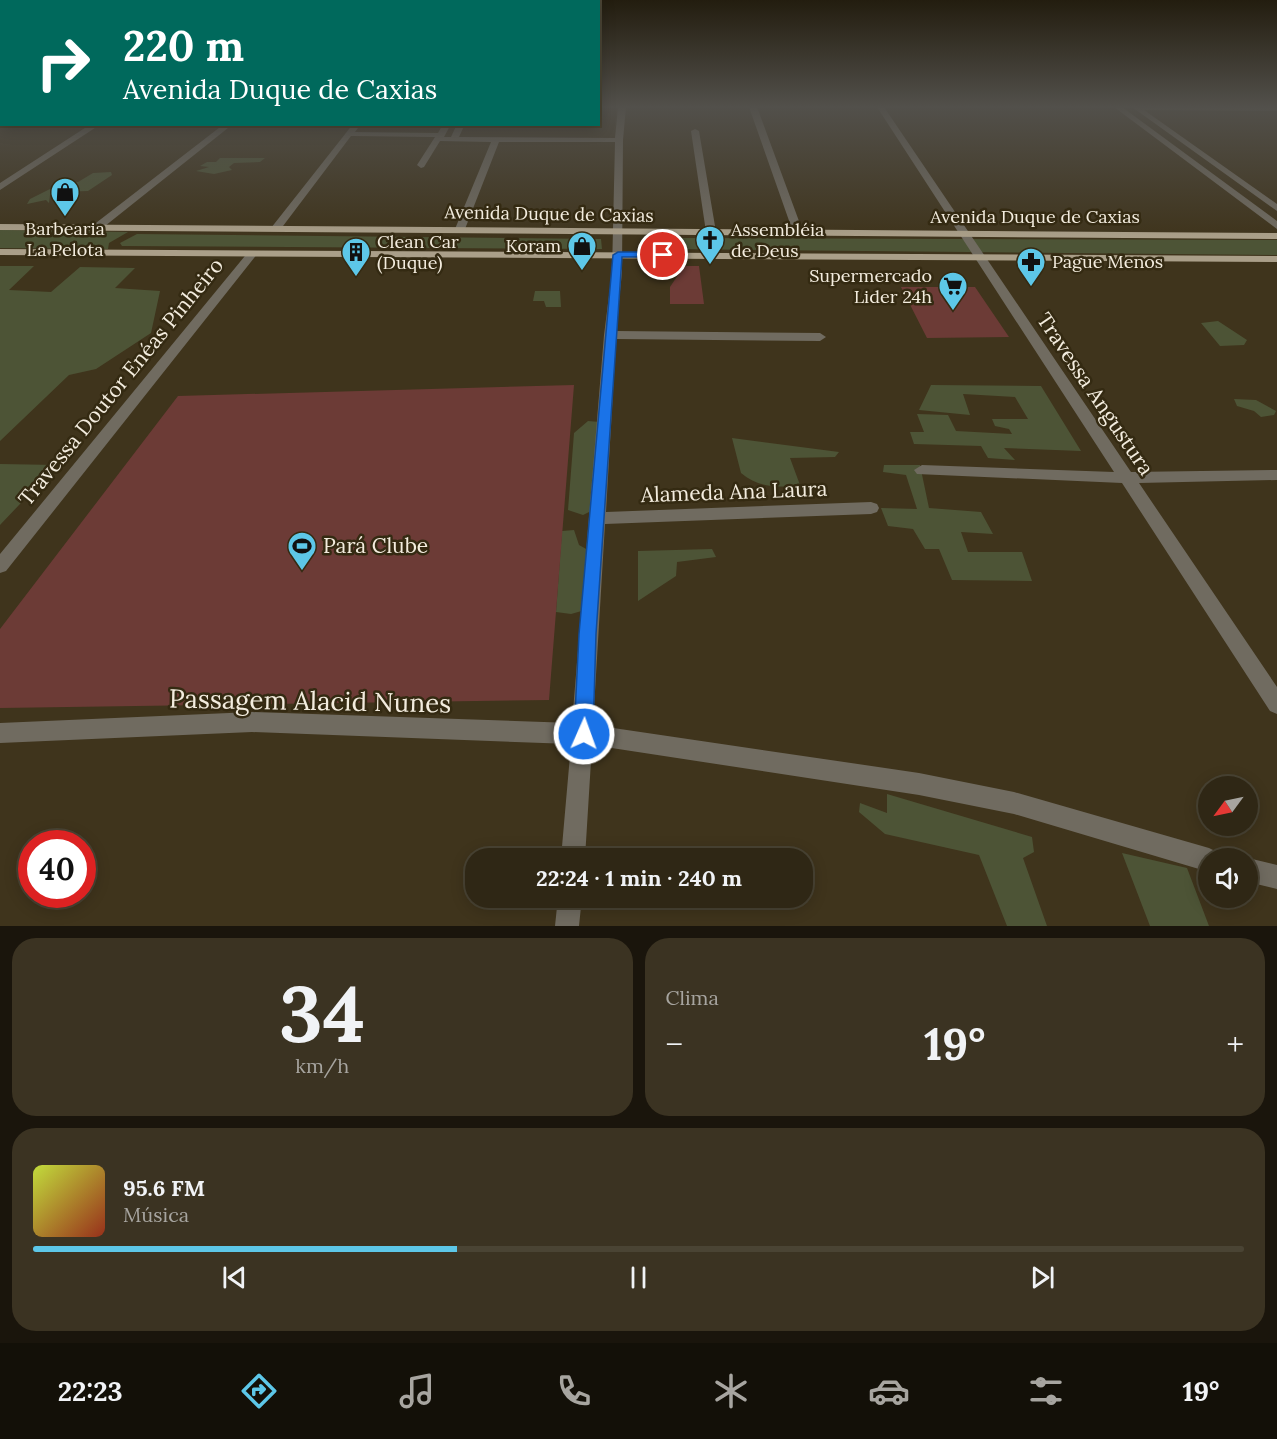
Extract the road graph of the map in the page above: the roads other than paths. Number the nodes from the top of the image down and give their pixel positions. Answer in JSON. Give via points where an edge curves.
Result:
{"nodes":[{"id":1,"x":57,"y":150,"type":"edge"},
{"id":2,"x":195,"y":150,"type":"edge"},
{"id":3,"x":336,"y":150,"type":"edge"},
{"id":4,"x":431,"y":150,"type":"edge"},
{"id":5,"x":492,"y":150,"type":"edge"},
{"id":6,"x":619,"y":150,"type":"edge"},
{"id":7,"x":697,"y":150,"type":"edge"},
{"id":8,"x":769,"y":150,"type":"edge"},
{"id":9,"x":908,"y":150,"type":"edge"},
{"id":10,"x":1174,"y":150,"type":"edge"},
{"id":11,"x":1192,"y":150,"type":"edge"},
{"id":12,"x":421,"y":165,"type":"dead end"},
{"id":13,"x":0,"y":187,"type":"edge"},
{"id":14,"x":1277,"y":208,"type":"edge"},
{"id":15,"x":1277,"y":226,"type":"edge"},
{"id":16,"x":0,"y":227,"type":"edge"},
{"id":17,"x":96,"y":228,"type":"junction"},
{"id":18,"x":145,"y":228,"type":"junction"},
{"id":19,"x":276,"y":228,"type":"junction"},
{"id":20,"x":460,"y":229,"type":"junction"},
{"id":21,"x":561,"y":231,"type":"junction"},
{"id":22,"x":617,"y":231,"type":"junction"},
{"id":23,"x":672,"y":232,"type":"junction"},
{"id":24,"x":711,"y":232,"type":"junction"},
{"id":25,"x":798,"y":232,"type":"junction"},
{"id":26,"x":962,"y":233,"type":"junction"},
{"id":27,"x":1080,"y":233,"type":"junction"},
{"id":28,"x":1277,"y":237,"type":"edge"},
{"id":29,"x":1277,"y":244,"type":"edge"},
{"id":30,"x":0,"y":252,"type":"edge"},
{"id":31,"x":120,"y":252,"type":"junction"},
{"id":32,"x":253,"y":253,"type":"junction"},
{"id":33,"x":555,"y":255,"type":"junction"},
{"id":34,"x":618,"y":255,"type":"junction"},
{"id":35,"x":683,"y":255,"type":"junction"},
{"id":36,"x":978,"y":256,"type":"junction"},
{"id":37,"x":1098,"y":256,"type":"junction"},
{"id":38,"x":1277,"y":259,"type":"edge"},
{"id":39,"x":610,"y":335,"type":"junction"},
{"id":40,"x":820,"y":337,"type":"dead end"},
{"id":41,"x":922,"y":470,"type":"dead end"},
{"id":42,"x":1124,"y":476,"type":"junction"},
{"id":43,"x":1277,"y":476,"type":"edge"},
{"id":44,"x":871,"y":508,"type":"dead end"},
{"id":45,"x":598,"y":518,"type":"junction"},
{"id":46,"x":0,"y":566,"type":"edge"},
{"id":47,"x":1277,"y":704,"type":"edge"},
{"id":48,"x":0,"y":733,"type":"edge"},
{"id":49,"x":584,"y":734,"type":"junction"},
{"id":50,"x":574,"y":848,"type":"edge"},
{"id":51,"x":1198,"y":857,"type":"edge"},
{"id":52,"x":1258,"y":872,"type":"edge"},
{"id":53,"x":1277,"y":877,"type":"edge"},
{"id":54,"x":569,"y":908,"type":"edge"},
{"id":55,"x":567,"y":926,"type":"edge"}],
"edges":[{"from":1,"to":13,"type":"street"},
{"from":2,"to":17,"type":"street"},
{"from":3,"to":19,"type":"street"},
{"from":4,"to":12,"type":"street"},
{"from":5,"to":20,"type":"street"},
{"from":6,"to":22,"type":"street"},
{"from":7,"to":24,"type":"street"},
{"from":8,"to":25,"type":"street"},
{"from":9,"to":26,"type":"street","name":"Travessa Angustura"},
{"from":10,"to":15,"type":"street"},
{"from":11,"to":14,"type":"street"},
{"from":16,"to":17,"type":"main road","name":"Avenida Duque de Caxias"},
{"from":17,"to":18,"type":"main road","name":"Avenida Duque de Caxias"},
{"from":18,"to":19,"type":"main road","name":"Avenida Duque de Caxias"},
{"from":18,"to":31,"type":"main road","via":[[117,241],[114,246]]},
{"from":19,"to":20,"type":"main road","name":"Avenida Duque de Caxias"},
{"from":20,"to":21,"type":"main road","name":"Avenida Duque de Caxias"},
{"from":21,"to":22,"type":"main road","name":"Avenida Duque de Caxias"},
{"from":21,"to":33,"type":"main road","via":[[574,240],[571,248]]},
{"from":22,"to":23,"type":"main road","name":"Avenida Duque de Caxias"},
{"from":22,"to":34,"type":"street"},
{"from":23,"to":24,"type":"main road","name":"Avenida Duque de Caxias"},
{"from":23,"to":35,"type":"main road","via":[[662,244]]},
{"from":24,"to":25,"type":"main road","name":"Avenida Duque de Caxias"},
{"from":25,"to":26,"type":"main road","name":"Avenida Duque de Caxias"},
{"from":26,"to":27,"type":"main road","name":"Avenida Duque de Caxias"},
{"from":26,"to":36,"type":"street","name":"Travessa Angustura"},
{"from":27,"to":28,"type":"main road","name":"Avenida Duque de Caxias"},
{"from":27,"to":37,"type":"main road","via":[[1114,246]]},
{"from":28,"to":29,"type":"main road"},
{"from":30,"to":31,"type":"main road","name":"Avenida Duque de Caxias"},
{"from":31,"to":32,"type":"main road","name":"Avenida Duque de Caxias"},
{"from":32,"to":33,"type":"main road","name":"Avenida Duque de Caxias"},
{"from":32,"to":46,"type":"street","name":"Travessa Doutor Enéas Pinheiro"},
{"from":33,"to":34,"type":"main road","name":"Avenida Duque de Caxias"},
{"from":34,"to":35,"type":"main road","name":"Avenida Duque de Caxias"},
{"from":34,"to":39,"type":"street"},
{"from":35,"to":36,"type":"main road","name":"Avenida Duque de Caxias"},
{"from":36,"to":37,"type":"main road","name":"Avenida Duque de Caxias"},
{"from":36,"to":42,"type":"street","name":"Travessa Angustura"},
{"from":37,"to":38,"type":"main road","name":"Avenida Duque de Caxias"},
{"from":39,"to":40,"type":"street"},
{"from":39,"to":45,"type":"street"},
{"from":41,"to":42,"type":"street"},
{"from":42,"to":43,"type":"street"},
{"from":42,"to":47,"type":"street","name":"Travessa Angustura"},
{"from":44,"to":45,"type":"street","name":"Alameda Ana Laura"},
{"from":45,"to":49,"type":"street"},
{"from":48,"to":49,"type":"street","name":"Passagem Alacid Nunes","via":[[252,722]]},
{"from":49,"to":50,"type":"street"},
{"from":49,"to":51,"type":"street","name":"Passagem Alacid Nunes","via":[[929,786],[1014,804]]},
{"from":52,"to":53,"type":"street"},
{"from":54,"to":55,"type":"street"}]}
